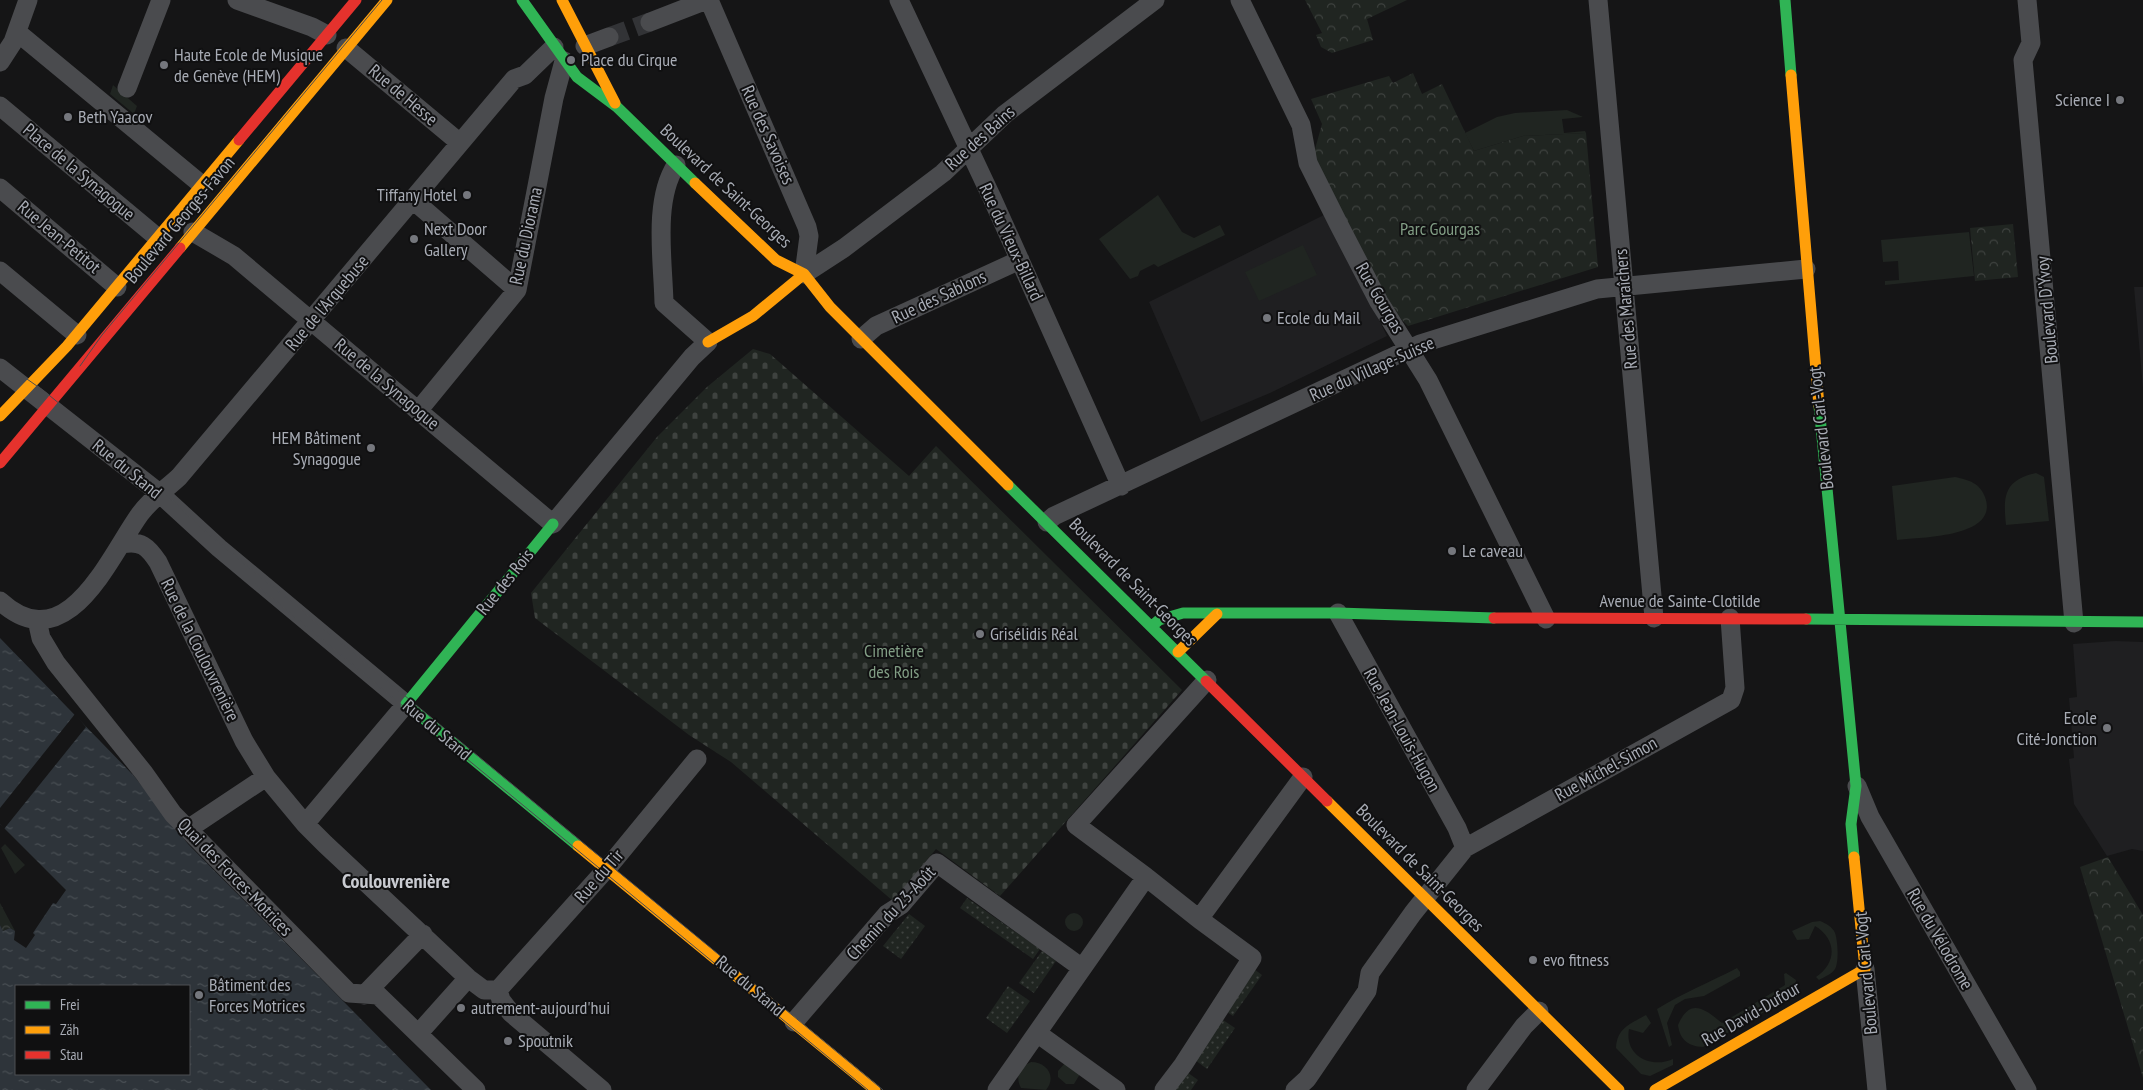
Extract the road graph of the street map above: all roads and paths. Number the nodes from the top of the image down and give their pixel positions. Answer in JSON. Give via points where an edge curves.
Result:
{"nodes":[{"id":1,"x":28,"y":0,"type":"edge"},
{"id":2,"x":161,"y":0,"type":"edge"},
{"id":3,"x":238,"y":0,"type":"edge"},
{"id":4,"x":356,"y":0,"type":"edge"},
{"id":5,"x":387,"y":0,"type":"edge"},
{"id":6,"x":522,"y":0,"type":"edge"},
{"id":7,"x":562,"y":0,"type":"edge"},
{"id":8,"x":708,"y":0,"type":"edge"},
{"id":9,"x":899,"y":0,"type":"edge"},
{"id":10,"x":1155,"y":0,"type":"edge"},
{"id":11,"x":1240,"y":0,"type":"edge"},
{"id":12,"x":1598,"y":0,"type":"edge"},
{"id":13,"x":1785,"y":0,"type":"edge"},
{"id":14,"x":2027,"y":0,"type":"edge"},
{"id":15,"x":650,"y":22,"type":"tunnel mouth"},
{"id":16,"x":17,"y":32,"type":"junction"},
{"id":17,"x":327,"y":34,"type":"junction"},
{"id":18,"x":609,"y":37,"type":"tunnel mouth"},
{"id":19,"x":585,"y":46,"type":"junction"},
{"id":20,"x":346,"y":48,"type":"junction"},
{"id":21,"x":559,"y":54,"type":"junction"},
{"id":22,"x":0,"y":62,"type":"edge"},
{"id":23,"x":127,"y":88,"type":"dead end"},
{"id":24,"x":0,"y":106,"type":"edge"},
{"id":25,"x":617,"y":107,"type":"junction"},
{"id":26,"x":460,"y":143,"type":"junction"},
{"id":27,"x":969,"y":149,"type":"junction"},
{"id":28,"x":676,"y":165,"type":"junction"},
{"id":29,"x":202,"y":185,"type":"junction"},
{"id":30,"x":0,"y":188,"type":"edge"},
{"id":31,"x":413,"y":200,"type":"junction"},
{"id":32,"x":194,"y":232,"type":"junction"},
{"id":33,"x":158,"y":238,"type":"junction"},
{"id":34,"x":1020,"y":260,"type":"junction"},
{"id":35,"x":1806,"y":269,"type":"junction"},
{"id":36,"x":0,"y":271,"type":"edge"},
{"id":37,"x":804,"y":274,"type":"junction"},
{"id":38,"x":1624,"y":285,"type":"junction"},
{"id":39,"x":118,"y":287,"type":"junction"},
{"id":40,"x":517,"y":290,"type":"junction"},
{"id":41,"x":311,"y":322,"type":"junction"},
{"id":42,"x":77,"y":335,"type":"junction"},
{"id":43,"x":861,"y":339,"type":"junction"},
{"id":44,"x":708,"y":342,"type":"junction"},
{"id":45,"x":1410,"y":350,"type":"junction"},
{"id":46,"x":0,"y":368,"type":"edge"},
{"id":47,"x":26,"y":389,"type":"junction"},
{"id":48,"x":48,"y":406,"type":"junction"},
{"id":49,"x":418,"y":410,"type":"junction"},
{"id":50,"x":0,"y":416,"type":"edge"},
{"id":51,"x":0,"y":463,"type":"edge"},
{"id":52,"x":1121,"y":486,"type":"junction"},
{"id":53,"x":158,"y":492,"type":"junction"},
{"id":54,"x":1047,"y":522,"type":"junction"},
{"id":55,"x":553,"y":524,"type":"junction"},
{"id":56,"x":122,"y":544,"type":"junction"},
{"id":57,"x":0,"y":602,"type":"edge"},
{"id":58,"x":1217,"y":614,"type":"junction"},
{"id":59,"x":1338,"y":614,"type":"junction"},
{"id":60,"x":1654,"y":618,"type":"junction"},
{"id":61,"x":1730,"y":618,"type":"junction"},
{"id":62,"x":1546,"y":619,"type":"junction"},
{"id":63,"x":36,"y":620,"type":"junction"},
{"id":64,"x":1841,"y":621,"type":"junction"},
{"id":65,"x":2074,"y":622,"type":"junction"},
{"id":66,"x":2143,"y":622,"type":"edge"},
{"id":67,"x":1152,"y":626,"type":"junction"},
{"id":68,"x":1178,"y":652,"type":"junction"},
{"id":69,"x":1207,"y":680,"type":"junction"},
{"id":70,"x":406,"y":704,"type":"junction"},
{"id":71,"x":697,"y":759,"type":"dead end"},
{"id":72,"x":266,"y":777,"type":"junction"},
{"id":73,"x":1303,"y":777,"type":"junction"},
{"id":74,"x":1856,"y":786,"type":"junction"},
{"id":75,"x":305,"y":824,"type":"junction"},
{"id":76,"x":188,"y":830,"type":"junction"},
{"id":77,"x":1878,"y":831,"type":"junction"},
{"id":78,"x":1465,"y":848,"type":"junction"},
{"id":79,"x":1854,"y":855,"type":"junction"},
{"id":80,"x":606,"y":868,"type":"junction"},
{"id":81,"x":1146,"y":876,"type":"junction"},
{"id":82,"x":1425,"y":897,"type":"junction"},
{"id":83,"x":1198,"y":919,"type":"junction"},
{"id":84,"x":423,"y":934,"type":"junction"},
{"id":85,"x":1082,"y":968,"type":"junction"},
{"id":86,"x":1865,"y":969,"type":"junction"},
{"id":87,"x":468,"y":978,"type":"junction"},
{"id":88,"x":498,"y":990,"type":"junction"},
{"id":89,"x":364,"y":995,"type":"junction"},
{"id":90,"x":1539,"y":1011,"type":"junction"},
{"id":91,"x":800,"y":1016,"type":"junction"},
{"id":92,"x":1037,"y":1033,"type":"junction"},
{"id":93,"x":418,"y":1034,"type":"junction"},
{"id":94,"x":598,"y":1089,"type":"edge"},
{"id":95,"x":476,"y":1090,"type":"edge"},
{"id":96,"x":875,"y":1090,"type":"edge"},
{"id":97,"x":997,"y":1090,"type":"edge"},
{"id":98,"x":1116,"y":1090,"type":"edge"},
{"id":99,"x":1164,"y":1090,"type":"edge"},
{"id":100,"x":1295,"y":1090,"type":"edge"},
{"id":101,"x":1476,"y":1090,"type":"edge"},
{"id":102,"x":1619,"y":1090,"type":"edge"},
{"id":103,"x":1655,"y":1090,"type":"edge"},
{"id":104,"x":1877,"y":1090,"type":"edge"},
{"id":105,"x":2027,"y":1090,"type":"edge"}],
"edges":[{"from":1,"to":16,"type":"street"},
{"from":2,"to":23,"type":"street"},
{"from":3,"to":17,"type":"street"},
{"from":4,"to":17,"type":"street","name":"Boulevard Georges-Favon"},
{"from":5,"to":20,"type":"street","name":"Boulevard Georges-Favon"},
{"from":6,"to":21,"type":"street"},
{"from":7,"to":19,"type":"street"},
{"from":8,"to":15,"type":"street"},
{"from":8,"to":37,"type":"street","name":"Rue des Savoises","via":[[806,222],[809,236]]},
{"from":9,"to":27,"type":"street","name":"Rue du Vieux-Billard"},
{"from":10,"to":27,"type":"street","name":"Rue des Bains","via":[[1005,114]]},
{"from":11,"to":45,"type":"street","name":"Rue Gourgas","via":[[1301,124],[1308,163],[1378,302]]},
{"from":12,"to":38,"type":"street","name":"Rue des Maraîchers"},
{"from":13,"to":35,"type":"street","name":"Boulevard Carl-Vogt"},
{"from":14,"to":65,"type":"street","name":"Boulevard D'Yvoy","via":[[2031,42],[2023,60]]},
{"from":16,"to":22,"type":"street"},
{"from":16,"to":29,"type":"street"},
{"from":17,"to":29,"type":"street","name":"Boulevard Georges-Favon"},
{"from":18,"to":19,"type":"street"},
{"from":19,"to":25,"type":"street"},
{"from":20,"to":26,"type":"street","name":"Rue de Hesse"},
{"from":20,"to":32,"type":"street","name":"Boulevard Georges-Favon"},
{"from":21,"to":25,"type":"street","via":[[588,87]]},
{"from":21,"to":26,"type":"street","name":"Rue de l'Arquebuse","via":[[514,79]]},
{"from":21,"to":40,"type":"street","name":"Rue du Diorama","via":[[554,98]]},
{"from":24,"to":33,"type":"street","name":"Place de la Synagogue"},
{"from":25,"to":28,"type":"street","name":"Boulevard de Saint-Georges"},
{"from":26,"to":31,"type":"street","name":"Rue de l'Arquebuse"},
{"from":27,"to":34,"type":"street","name":"Rue du Vieux-Billard"},
{"from":27,"to":37,"type":"street","name":"Rue des Bains","via":[[859,236]]},
{"from":28,"to":37,"type":"street","name":"Boulevard de Saint-Georges","via":[[763,249],[776,260]]},
{"from":28,"to":44,"type":"street","via":[[668,178],[662,202],[664,302]]},
{"from":29,"to":33,"type":"street","name":"Boulevard Georges-Favon"},
{"from":30,"to":39,"type":"street","name":"Rue Jean-Petitot"},
{"from":31,"to":40,"type":"street"},
{"from":31,"to":41,"type":"street","name":"Rue de l'Arquebuse"},
{"from":32,"to":41,"type":"street","name":"Rue de la Synagogue","via":[[234,256]]},
{"from":32,"to":48,"type":"street","name":"Boulevard Georges-Favon"},
{"from":33,"to":39,"type":"street","name":"Boulevard Georges-Favon"},
{"from":34,"to":43,"type":"street","name":"Rue des Sablons","via":[[876,326]]},
{"from":34,"to":52,"type":"street","name":"Rue du Vieux-Billard"},
{"from":35,"to":38,"type":"street","name":"Rue du Village-Suisse"},
{"from":35,"to":64,"type":"street","name":"Boulevard Carl-Vogt"},
{"from":36,"to":42,"type":"street"},
{"from":37,"to":43,"type":"street","name":"Boulevard de Saint-Georges"},
{"from":37,"to":44,"type":"street","name":"Rue des Rois","via":[[753,316]]},
{"from":38,"to":45,"type":"street","name":"Rue du Village-Suisse","via":[[1597,289],[1420,344]]},
{"from":38,"to":60,"type":"street","name":"Rue des Maraîchers"},
{"from":39,"to":42,"type":"street","name":"Boulevard Georges-Favon"},
{"from":40,"to":49,"type":"street","name":"Rue du Diorama"},
{"from":41,"to":49,"type":"street","name":"Rue de la Synagogue"},
{"from":41,"to":53,"type":"street","name":"Rue de l'Arquebuse","via":[[179,477]]},
{"from":42,"to":47,"type":"street","name":"Boulevard Georges-Favon"},
{"from":43,"to":54,"type":"street","name":"Boulevard de Saint-Georges"},
{"from":44,"to":55,"type":"street","name":"Rue des Rois"},
{"from":45,"to":52,"type":"street","name":"Rue du Village-Suisse"},
{"from":45,"to":62,"type":"street","name":"Rue Gourgas","via":[[1451,425]]},
{"from":46,"to":47,"type":"street","name":"Rue du Stand"},
{"from":47,"to":48,"type":"street","name":"Rue du Stand"},
{"from":47,"to":50,"type":"street","name":"Boulevard Georges-Favon"},
{"from":48,"to":51,"type":"street","name":"Boulevard Georges-Favon"},
{"from":48,"to":53,"type":"street","name":"Rue du Stand"},
{"from":49,"to":55,"type":"street","name":"Rue de la Synagogue"},
{"from":52,"to":54,"type":"street","name":"Rue du Village-Suisse"},
{"from":53,"to":56,"type":"street","name":"Rue de l'Arquebuse"},
{"from":53,"to":70,"type":"street","name":"Rue du Stand","via":[[219,548]]},
{"from":54,"to":67,"type":"street","name":"Boulevard de Saint-Georges"},
{"from":55,"to":70,"type":"street","name":"Rue des Rois"},
{"from":56,"to":63,"type":"street","name":"Rue de l'Arquebuse","via":[[108,567],[71,609],[54,618]]},
{"from":56,"to":72,"type":"street","name":"Rue de la Coulouvrenière","via":[[143,544],[158,562],[244,741]]},
{"from":57,"to":63,"type":"street","via":[[14,612]]},
{"from":58,"to":59,"type":"street","name":"Avenue de Sainte-Clotilde"},
{"from":58,"to":67,"type":"street","name":"Avenue de Sainte-Clotilde","via":[[1183,614],[1159,620]]},
{"from":58,"to":68,"type":"street"},
{"from":59,"to":62,"type":"street","name":"Avenue de Sainte-Clotilde"},
{"from":59,"to":78,"type":"street","name":"Rue Jean-Louis-Hugon","via":[[1457,828]]},
{"from":60,"to":61,"type":"street","name":"Avenue de Sainte-Clotilde"},
{"from":60,"to":62,"type":"street","name":"Avenue de Sainte-Clotilde"},
{"from":61,"to":64,"type":"street","name":"Avenue de Sainte-Clotilde"},
{"from":61,"to":78,"type":"street","name":"Rue Michel-Simon","via":[[1735,688],[1731,700]]},
{"from":63,"to":76,"type":"street","name":"Quai des Forces-Motrices","via":[[41,638],[56,663]]},
{"from":64,"to":65,"type":"street","name":"Avenue de Sainte-Clotilde"},
{"from":64,"to":74,"type":"street","name":"Boulevard Carl-Vogt"},
{"from":65,"to":66,"type":"street","name":"Avenue de Sainte-Clotilde"},
{"from":67,"to":68,"type":"street","name":"Boulevard de Saint-Georges"},
{"from":68,"to":69,"type":"street","name":"Boulevard de Saint-Georges"},
{"from":69,"to":73,"type":"street","name":"Boulevard de Saint-Georges"},
{"from":69,"to":81,"type":"street","via":[[1076,825]]},
{"from":70,"to":75,"type":"street","name":"Rue des Rois"},
{"from":70,"to":80,"type":"street","name":"Rue du Stand"},
{"from":71,"to":80,"type":"street","name":"Rue du Tir"},
{"from":72,"to":75,"type":"street","name":"Rue de la Coulouvrenière"},
{"from":72,"to":76,"type":"street"},
{"from":73,"to":82,"type":"street","name":"Boulevard de Saint-Georges"},
{"from":73,"to":83,"type":"street"},
{"from":74,"to":77,"type":"street","name":"Rue du Vélodrome"},
{"from":74,"to":79,"type":"street","name":"Boulevard Carl-Vogt","via":[[1851,824]]},
{"from":75,"to":84,"type":"street","name":"Rue de la Coulouvrenière"},
{"from":76,"to":89,"type":"street","name":"Quai des Forces-Motrices","via":[[349,994]]},
{"from":77,"to":79,"type":"street","via":[[1862,840]]},
{"from":77,"to":105,"type":"street","name":"Rue du Vélodrome"},
{"from":78,"to":82,"type":"street","name":"Rue Michel-Simon"},
{"from":79,"to":86,"type":"street","name":"Boulevard Carl-Vogt"},
{"from":80,"to":88,"type":"street","name":"Rue du Tir"},
{"from":80,"to":91,"type":"street","name":"Rue du Stand"},
{"from":81,"to":83,"type":"street"},
{"from":81,"to":85,"type":"street"},
{"from":82,"to":90,"type":"street","name":"Boulevard de Saint-Georges"},
{"from":82,"to":100,"type":"street","name":"Rue Michel-Simon","via":[[1370,973],[1367,991],[1307,1079]]},
{"from":83,"to":99,"type":"street","via":[[1252,958]]},
{"from":84,"to":87,"type":"street","name":"Rue de la Coulouvrenière"},
{"from":84,"to":89,"type":"street"},
{"from":85,"to":91,"type":"street","name":"Chemin du 23-Août","via":[[938,863],[901,906],[887,914]]},
{"from":85,"to":92,"type":"street"},
{"from":86,"to":103,"type":"street","name":"Rue David-Dufour"},
{"from":86,"to":104,"type":"street","name":"Boulevard Carl-Vogt"},
{"from":87,"to":88,"type":"street","name":"Rue de la Coulouvrenière","via":[[484,990]]},
{"from":87,"to":93,"type":"street"},
{"from":88,"to":94,"type":"street","via":[[511,1013]]},
{"from":89,"to":93,"type":"street","name":"Quai des Forces-Motrices","via":[[378,995]]},
{"from":90,"to":101,"type":"street"},
{"from":90,"to":102,"type":"street","name":"Boulevard de Saint-Georges"},
{"from":91,"to":96,"type":"street","name":"Rue du Stand"},
{"from":92,"to":97,"type":"street"},
{"from":92,"to":98,"type":"street"},
{"from":93,"to":95,"type":"street","name":"Quai des Forces-Motrices"}]}
